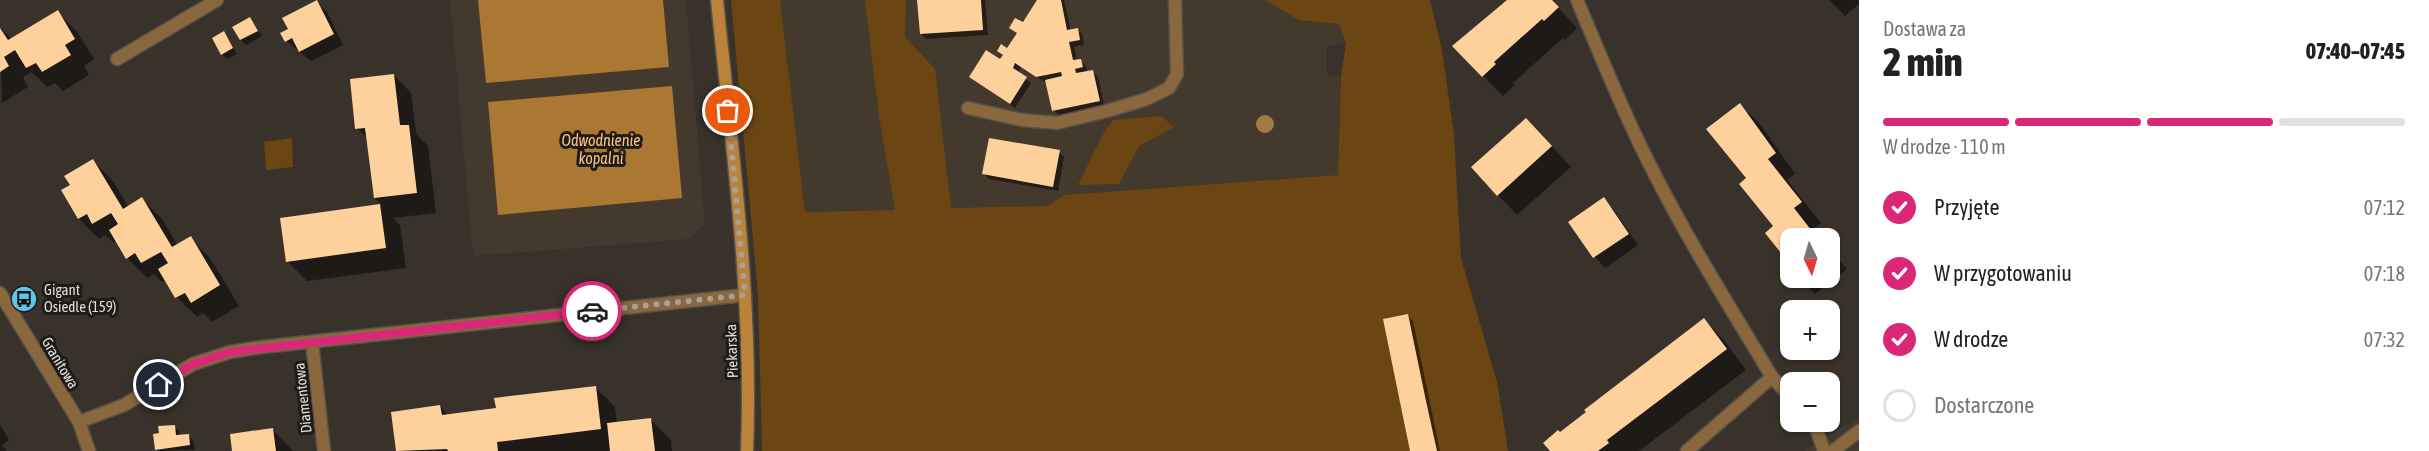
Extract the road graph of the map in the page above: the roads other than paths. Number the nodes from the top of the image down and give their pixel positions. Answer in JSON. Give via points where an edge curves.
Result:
{"nodes":[{"id":1,"x":217,"y":0,"type":"edge"},
{"id":2,"x":717,"y":0,"type":"edge"},
{"id":3,"x":1175,"y":0,"type":"edge"},
{"id":4,"x":1577,"y":0,"type":"edge"},
{"id":5,"x":117,"y":59,"type":"dead end"},
{"id":6,"x":968,"y":108,"type":"dead end"},
{"id":7,"x":0,"y":293,"type":"edge"},
{"id":8,"x":745,"y":295,"type":"junction"},
{"id":9,"x":312,"y":342,"type":"junction"},
{"id":10,"x":1772,"y":376,"type":"junction"},
{"id":11,"x":1780,"y":385,"type":"edge"},
{"id":12,"x":78,"y":422,"type":"junction"},
{"id":13,"x":1859,"y":431,"type":"edge"},
{"id":14,"x":1817,"y":432,"type":"edge"},
{"id":15,"x":89,"y":451,"type":"edge"},
{"id":16,"x":324,"y":451,"type":"edge"},
{"id":17,"x":747,"y":451,"type":"edge"},
{"id":18,"x":1687,"y":451,"type":"edge"},
{"id":19,"x":1824,"y":451,"type":"edge"},
{"id":20,"x":1833,"y":451,"type":"edge"}],
"edges":[{"from":1,"to":5,"type":"street"},
{"from":2,"to":8,"type":"street","name":"Piekarska"},
{"from":3,"to":6,"type":"street","via":[[1177,74],[1169,88],[1147,99],[1057,123]]},
{"from":4,"to":10,"type":"street","via":[[1651,167],[1695,249]]},
{"from":7,"to":12,"type":"street","name":"Granitowa"},
{"from":8,"to":9,"type":"street"},
{"from":8,"to":17,"type":"street","name":"Piekarska"},
{"from":9,"to":12,"type":"street","via":[[230,352],[193,364],[124,405]]},
{"from":9,"to":16,"type":"street","name":"Diamentowa"},
{"from":10,"to":11,"type":"street"},
{"from":10,"to":18,"type":"street"},
{"from":12,"to":15,"type":"street","name":"Granitowa"},
{"from":13,"to":20,"type":"street"},
{"from":14,"to":19,"type":"street"}]}
